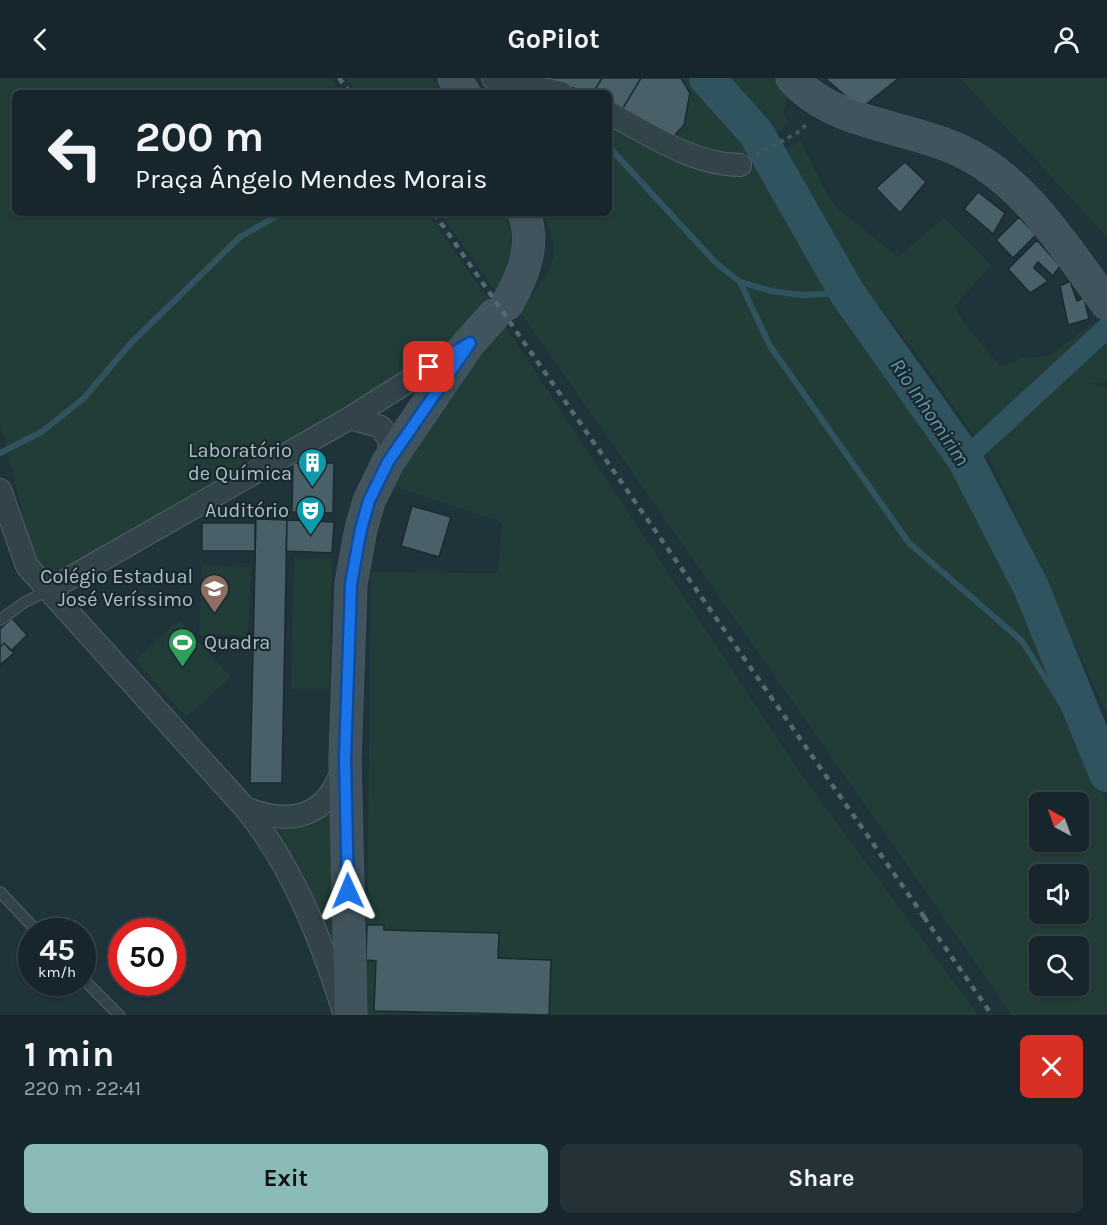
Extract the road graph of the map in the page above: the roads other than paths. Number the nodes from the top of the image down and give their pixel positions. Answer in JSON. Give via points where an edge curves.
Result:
{"nodes":[{"id":1,"x":493,"y":78,"type":"edge"},
{"id":2,"x":792,"y":78,"type":"edge"},
{"id":3,"x":547,"y":90,"type":"edge"},
{"id":4,"x":612,"y":115,"type":"edge"},
{"id":5,"x":740,"y":165,"type":"road end"},
{"id":6,"x":525,"y":216,"type":"edge"},
{"id":7,"x":1104,"y":296,"type":"edge"},
{"id":8,"x":470,"y":343,"type":"junction"},
{"id":9,"x":350,"y":418,"type":"junction"},
{"id":10,"x":388,"y":462,"type":"junction"},
{"id":11,"x":0,"y":490,"type":"edge"},
{"id":12,"x":49,"y":590,"type":"junction"},
{"id":13,"x":0,"y":620,"type":"edge"},
{"id":14,"x":345,"y":759,"type":"junction"},
{"id":15,"x":244,"y":808,"type":"junction"},
{"id":16,"x":0,"y":892,"type":"edge"},
{"id":17,"x":25,"y":918,"type":"edge"},
{"id":18,"x":96,"y":992,"type":"edge"},
{"id":19,"x":119,"y":1015,"type":"edge"},
{"id":20,"x":345,"y":1015,"type":"edge"},
{"id":21,"x":351,"y":1015,"type":"edge"}],
"edges":[{"from":1,"to":3,"type":"street"},
{"from":2,"to":7,"type":"main road","via":[[826,106],[959,150],[1003,176],[1030,203]]},
{"from":4,"to":5,"type":"street","via":[[682,151]]},
{"from":6,"to":8,"type":"main road","via":[[528,258],[500,310]]},
{"from":8,"to":9,"type":"street"},
{"from":8,"to":10,"type":"main road"},
{"from":9,"to":10,"type":"street","via":[[381,427],[390,441]]},
{"from":9,"to":12,"type":"street"},
{"from":10,"to":14,"type":"main road","via":[[369,501],[351,584]]},
{"from":11,"to":12,"type":"street","via":[[27,566]]},
{"from":12,"to":13,"type":"lane"},
{"from":12,"to":15,"type":"street"},
{"from":14,"to":15,"type":"street","via":[[332,791],[307,814],[275,818]]},
{"from":14,"to":21,"type":"main road"},
{"from":15,"to":20,"type":"street","via":[[281,860],[305,907]]},
{"from":16,"to":17,"type":"lane"},
{"from":18,"to":19,"type":"lane"}]}
